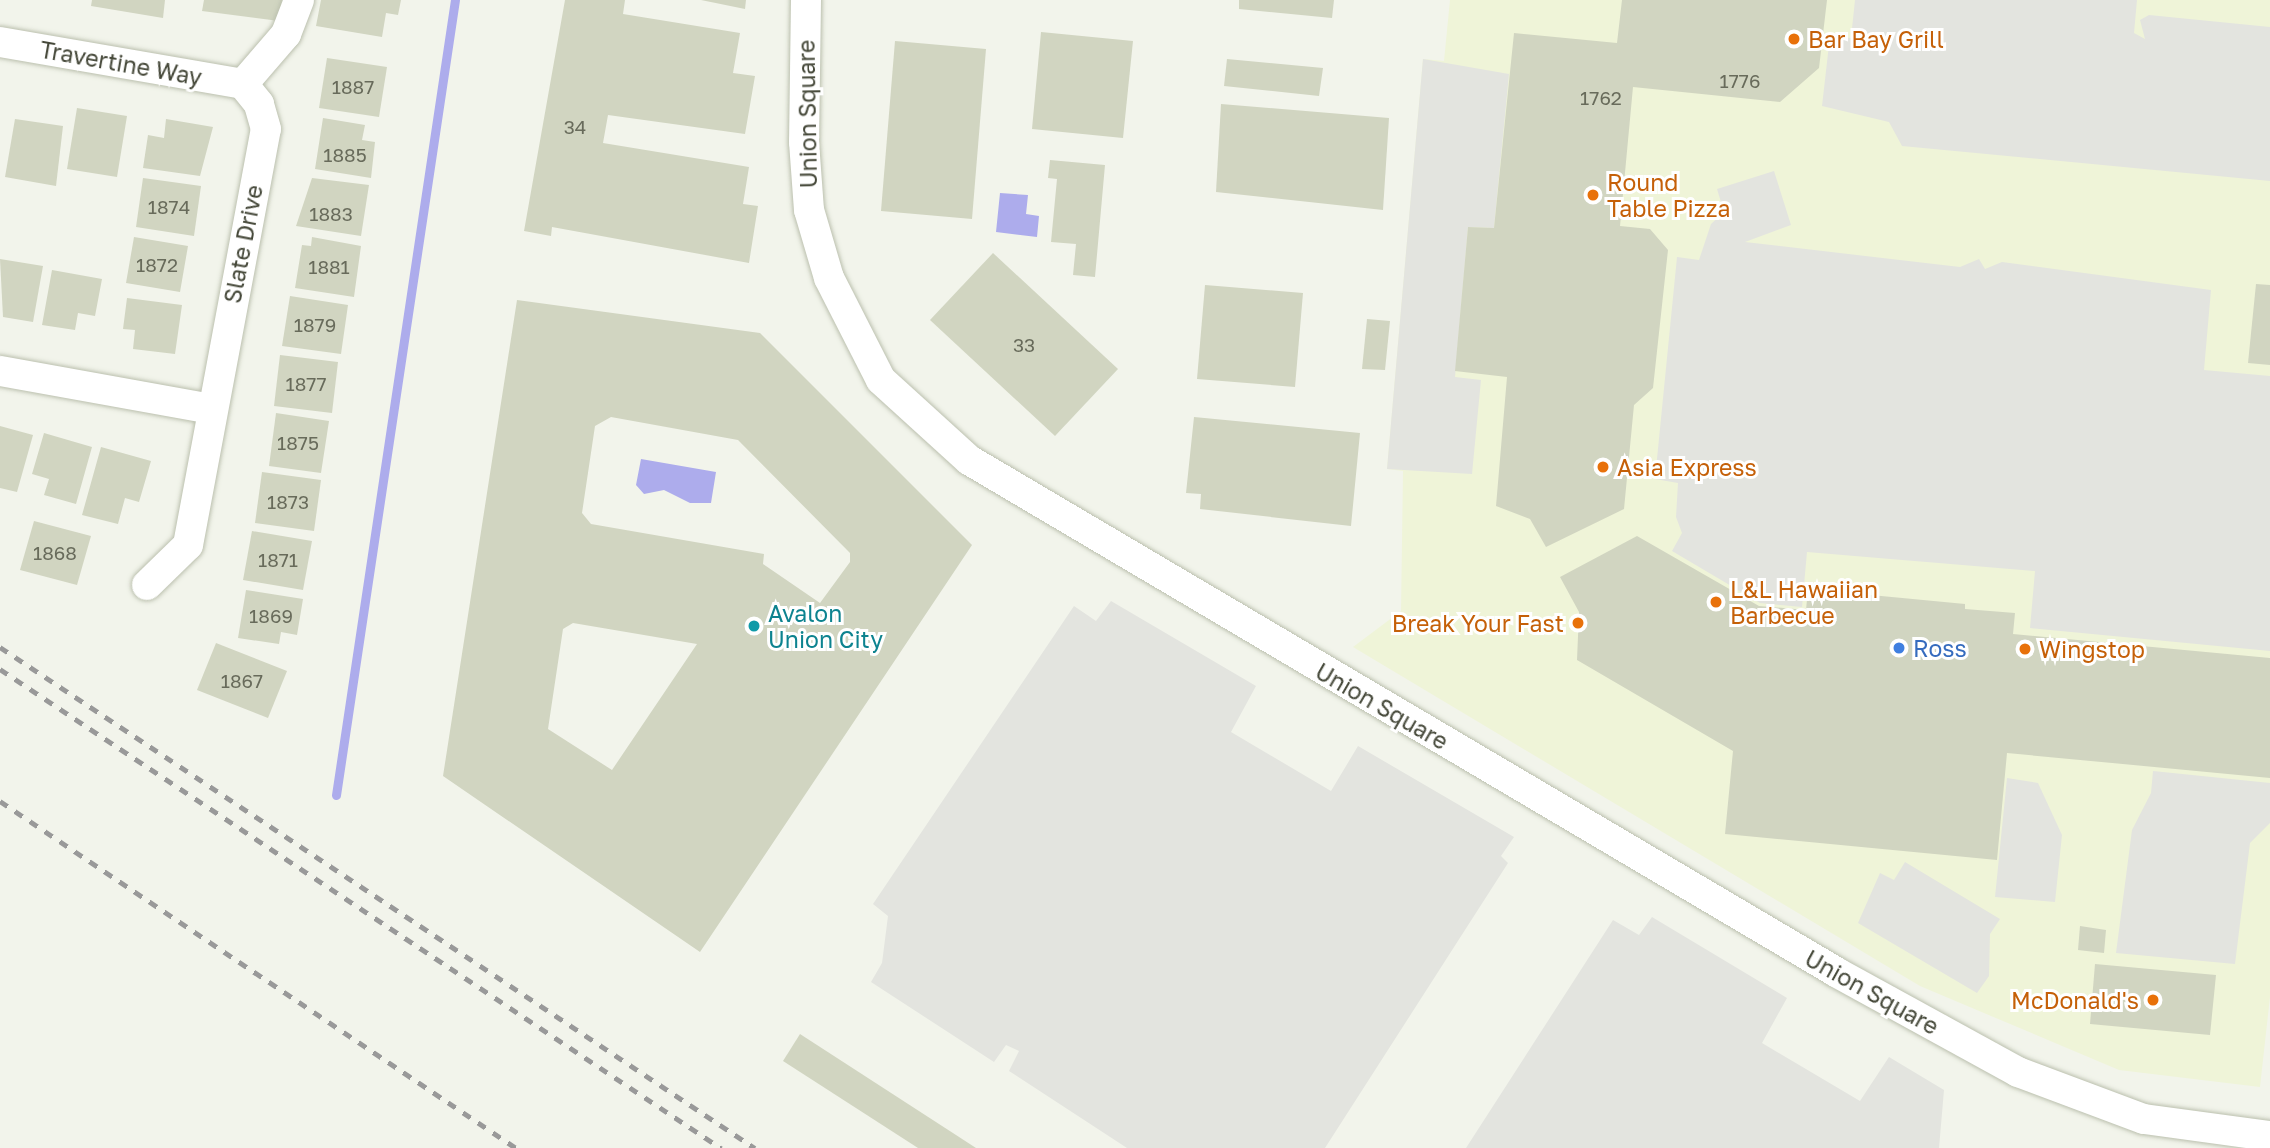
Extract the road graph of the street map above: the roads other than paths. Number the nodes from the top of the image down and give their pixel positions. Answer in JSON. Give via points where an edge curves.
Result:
{"nodes":[{"id":1,"x":299,"y":0,"type":"edge"},
{"id":2,"x":806,"y":0,"type":"edge"},
{"id":3,"x":0,"y":42,"type":"edge"},
{"id":4,"x":243,"y":84,"type":"junction"},
{"id":5,"x":0,"y":371,"type":"edge"},
{"id":6,"x":211,"y":409,"type":"junction"},
{"id":7,"x":147,"y":585,"type":"dead end"},
{"id":8,"x":2270,"y":1136,"type":"edge"}],
"edges":[{"from":1,"to":4,"type":"street","via":[[286,34]]},
{"from":2,"to":8,"type":"street","name":"Union Square","via":[[804,142],[809,210],[830,278],[881,380],[969,460],[1836,972],[2018,1072],[2144,1119]]},
{"from":3,"to":4,"type":"street","name":"Travertine Way"},
{"from":4,"to":6,"type":"street","name":"Slate Drive","via":[[259,104],[266,129]]},
{"from":5,"to":6,"type":"street"},
{"from":6,"to":7,"type":"street","name":"Slate Drive","via":[[188,545]]}]}
